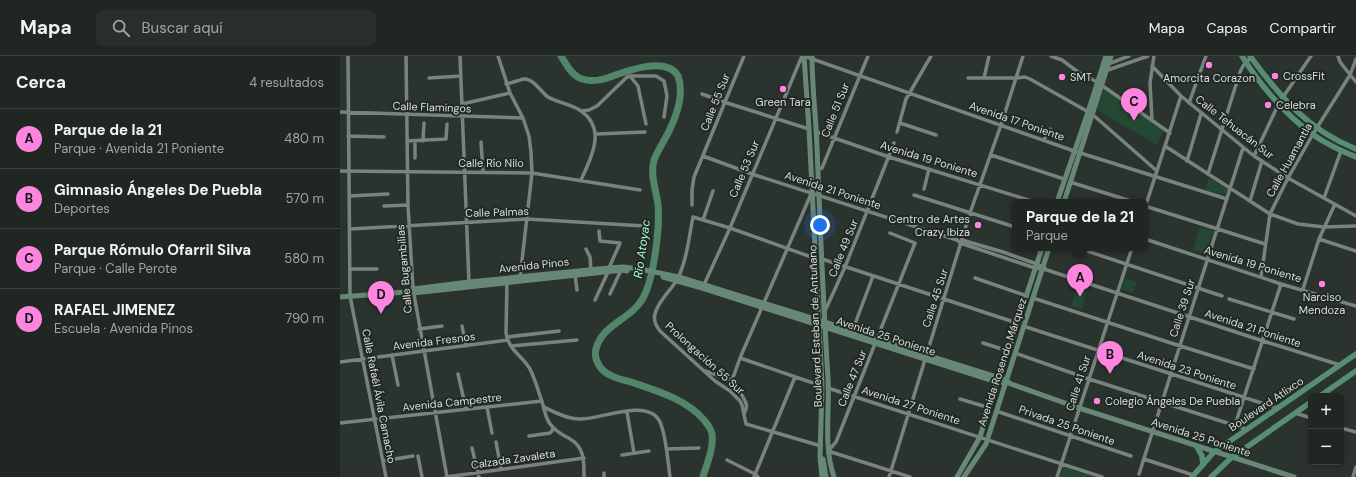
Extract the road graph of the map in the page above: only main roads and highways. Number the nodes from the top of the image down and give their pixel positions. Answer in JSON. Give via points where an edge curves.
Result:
{"nodes":[{"id":1,"x":803,"y":56,"type":"edge"},
{"id":2,"x":1106,"y":56,"type":"edge"},
{"id":3,"x":1111,"y":56,"type":"edge"},
{"id":4,"x":1242,"y":56,"type":"edge"},
{"id":5,"x":1251,"y":56,"type":"edge"},
{"id":6,"x":812,"y":57,"type":"edge"},
{"id":7,"x":1100,"y":84,"type":"junction"},
{"id":8,"x":1281,"y":101,"type":"junction"},
{"id":9,"x":1356,"y":149,"type":"edge"},
{"id":10,"x":1077,"y":151,"type":"junction"},
{"id":11,"x":1356,"y":157,"type":"edge"},
{"id":12,"x":1058,"y":199,"type":"edge"},
{"id":13,"x":1065,"y":199,"type":"edge"},
{"id":14,"x":1041,"y":251,"type":"edge"},
{"id":15,"x":1048,"y":251,"type":"edge"},
{"id":16,"x":608,"y":270,"type":"junction"},
{"id":17,"x":640,"y":270,"type":"junction"},
{"id":18,"x":663,"y":276,"type":"joint"},
{"id":19,"x":520,"y":279,"type":"junction"},
{"id":20,"x":340,"y":297,"type":"edge"},
{"id":21,"x":818,"y":322,"type":"junction"},
{"id":22,"x":824,"y":324,"type":"junction"},
{"id":23,"x":1356,"y":354,"type":"edge"},
{"id":24,"x":1356,"y":371,"type":"edge"},
{"id":25,"x":998,"y":380,"type":"junction"},
{"id":26,"x":1005,"y":382,"type":"junction"},
{"id":27,"x":1324,"y":393,"type":"edge"},
{"id":28,"x":1308,"y":404,"type":"edge"},
{"id":29,"x":821,"y":446,"type":"junction"},
{"id":30,"x":1198,"y":447,"type":"junction"},
{"id":31,"x":1214,"y":452,"type":"junction"},
{"id":32,"x":1232,"y":458,"type":"junction"},
{"id":33,"x":829,"y":464,"type":"junction"},
{"id":34,"x":1203,"y":465,"type":"junction"},
{"id":35,"x":1193,"y":476,"type":"edge"},
{"id":36,"x":822,"y":477,"type":"edge"},
{"id":37,"x":826,"y":477,"type":"edge"},
{"id":38,"x":830,"y":477,"type":"edge"},
{"id":39,"x":834,"y":477,"type":"edge"},
{"id":40,"x":957,"y":477,"type":"edge"},
{"id":41,"x":964,"y":477,"type":"edge"},
{"id":42,"x":1211,"y":477,"type":"edge"},
{"id":43,"x":1294,"y":477,"type":"edge"}],
"edges":[{"from":1,"to":21,"type":"main road","name":"Boulevard Esteban de Antuñano"},
{"from":2,"to":7,"type":"main road","via":[[1100,73]]},
{"from":3,"to":7,"type":"main road"},
{"from":4,"to":8,"type":"main road"},
{"from":5,"to":8,"type":"main road"},
{"from":6,"to":22,"type":"main road","name":"Boulevard Esteban de Antuñano"},
{"from":7,"to":10,"type":"main road"},
{"from":8,"to":9,"type":"main road","via":[[1328,136]]},
{"from":8,"to":11,"type":"main road","via":[[1293,118],[1313,134]]},
{"from":10,"to":12,"type":"main road"},
{"from":10,"to":13,"type":"main road"},
{"from":14,"to":25,"type":"main road","name":"Avenida Rosendo Márquez"},
{"from":15,"to":26,"type":"main road","name":"Avenida Rosendo Márquez"},
{"from":16,"to":17,"type":"main road","name":"Avenida Pinos"},
{"from":16,"to":17,"type":"main road","name":"Avenida Pinos","via":[[623,266]]},
{"from":16,"to":19,"type":"main road","name":"Avenida Pinos"},
{"from":16,"to":19,"type":"main road","name":"Avenida Pinos"},
{"from":17,"to":18,"type":"main road","name":"Avenida Pinos"},
{"from":18,"to":21,"type":"main road","name":"Avenida 25 Poniente"},
{"from":19,"to":20,"type":"main road","name":"Avenida Pinos"},
{"from":21,"to":22,"type":"main road","name":"Avenida 25 Poniente"},
{"from":21,"to":29,"type":"main road","name":"Boulevard Esteban de Antuñano","via":[[822,386]]},
{"from":22,"to":25,"type":"main road","name":"Avenida 25 Poniente"},
{"from":22,"to":33,"type":"main road","name":"Boulevard Esteban de Antuñano"},
{"from":23,"to":31,"type":"main road","name":"Boulevard Atlixco"},
{"from":24,"to":27,"type":"main road"},
{"from":25,"to":26,"type":"main road","name":"Avenida 25 Poniente"},
{"from":25,"to":40,"type":"main road","name":"Avenida Rosendo Márquez","via":[[980,437]]},
{"from":26,"to":30,"type":"main road","name":"Avenida 25 Poniente"},
{"from":26,"to":41,"type":"main road","name":"Avenida Rosendo Márquez","via":[[987,440]]},
{"from":28,"to":32,"type":"main road"},
{"from":29,"to":36,"type":"main road"},
{"from":29,"to":37,"type":"main road"},
{"from":30,"to":31,"type":"main road","name":"Avenida 25 Poniente"},
{"from":30,"to":34,"type":"main road"},
{"from":31,"to":32,"type":"main road","name":"Avenida 25 Poniente"},
{"from":31,"to":34,"type":"main road","name":"Boulevard Atlixco"},
{"from":32,"to":42,"type":"main road"},
{"from":32,"to":43,"type":"main road","name":"Avenida 25 Poniente"},
{"from":33,"to":38,"type":"main road","name":"Boulevard Esteban de Antuñano"},
{"from":33,"to":39,"type":"main road"},
{"from":34,"to":35,"type":"main road","name":"Boulevard Atlixco"}]}
